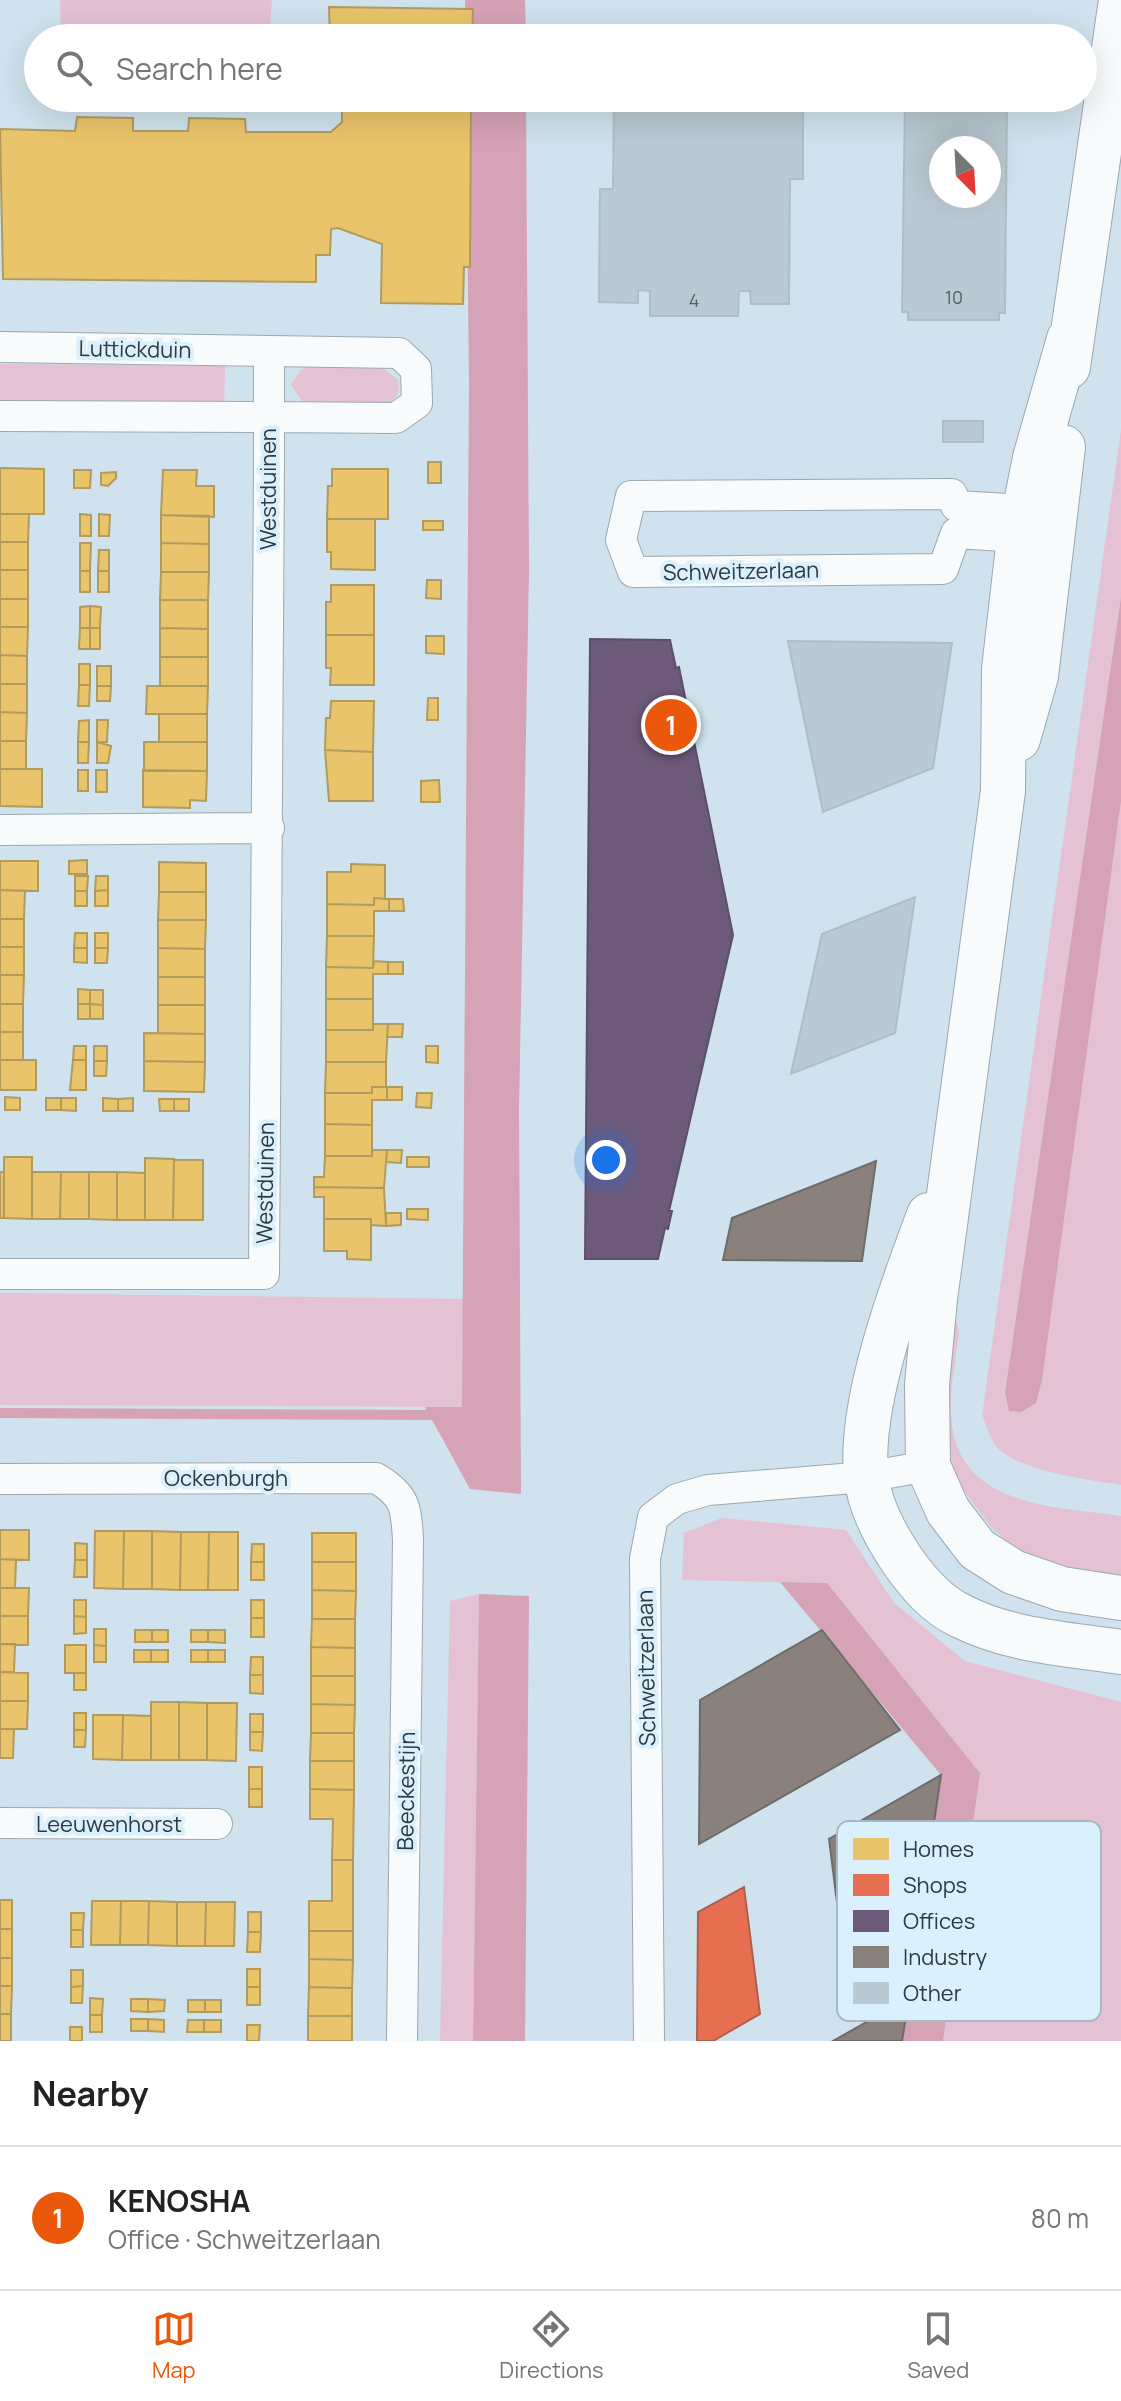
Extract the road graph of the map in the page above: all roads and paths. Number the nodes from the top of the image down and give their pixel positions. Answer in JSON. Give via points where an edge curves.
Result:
{"nodes":[{"id":1,"x":1121,"y":0,"type":"edge"},
{"id":2,"x":0,"y":347,"type":"edge"},
{"id":3,"x":269,"y":351,"type":"junction"},
{"id":4,"x":0,"y":416,"type":"edge"},
{"id":5,"x":269,"y":417,"type":"junction"},
{"id":6,"x":1039,"y":524,"type":"junction"},
{"id":7,"x":269,"y":828,"type":"junction"},
{"id":8,"x":0,"y":830,"type":"edge"},
{"id":9,"x":953,"y":1153,"type":"junction"},
{"id":10,"x":0,"y":1274,"type":"edge"},
{"id":11,"x":928,"y":1466,"type":"junction"},
{"id":12,"x":866,"y":1477,"type":"junction"},
{"id":13,"x":0,"y":1479,"type":"edge"},
{"id":14,"x":408,"y":1540,"type":"joint"},
{"id":15,"x":1121,"y":1598,"type":"edge"},
{"id":16,"x":1121,"y":1652,"type":"edge"},
{"id":17,"x":0,"y":1823,"type":"edge"},
{"id":18,"x":217,"y":1824,"type":"dead end"},
{"id":19,"x":402,"y":2041,"type":"edge"},
{"id":20,"x":649,"y":2041,"type":"edge"}],
"edges":[{"from":1,"to":6,"type":"street","via":[[1069,339],[1035,458]]},
{"from":2,"to":3,"type":"street","name":"Luttickduin"},
{"from":3,"to":5,"type":"street"},
{"from":3,"to":5,"type":"street","name":"Luttickduin","via":[[399,353],[416,369],[417,403],[396,418]]},
{"from":4,"to":5,"type":"street","name":"Westduinen"},
{"from":5,"to":7,"type":"street","name":"Westduinen"},
{"from":6,"to":6,"type":"street","name":"Schweitzerlaan","via":[[956,506],[952,494],[631,496],[621,540],[633,572],[943,569],[956,533]]},
{"from":6,"to":9,"type":"street","via":[[1004,669],[1003,791]]},
{"from":7,"to":8,"type":"street"},
{"from":7,"to":10,"type":"street","name":"Westduinen","via":[[264,1274]]},
{"from":9,"to":11,"type":"street","via":[[927,1385]]},
{"from":9,"to":12,"type":"street","via":[[899,1293],[866,1440]]},
{"from":11,"to":12,"type":"street"},
{"from":11,"to":15,"type":"street","via":[[948,1511],[977,1549],[1013,1572],[1062,1589]]},
{"from":12,"to":16,"type":"street","via":[[884,1534],[922,1587],[960,1616],[1027,1639]]},
{"from":12,"to":20,"type":"street","name":"Schweitzerlaan","via":[[708,1490],[677,1499],[653,1517],[645,1559]]},
{"from":13,"to":14,"type":"street","name":"Ockenburgh","via":[[376,1478],[397,1490],[406,1509]]},
{"from":14,"to":19,"type":"street","name":"Beeckestijn"},
{"from":17,"to":18,"type":"street","name":"Leeuwenhorst"}]}
